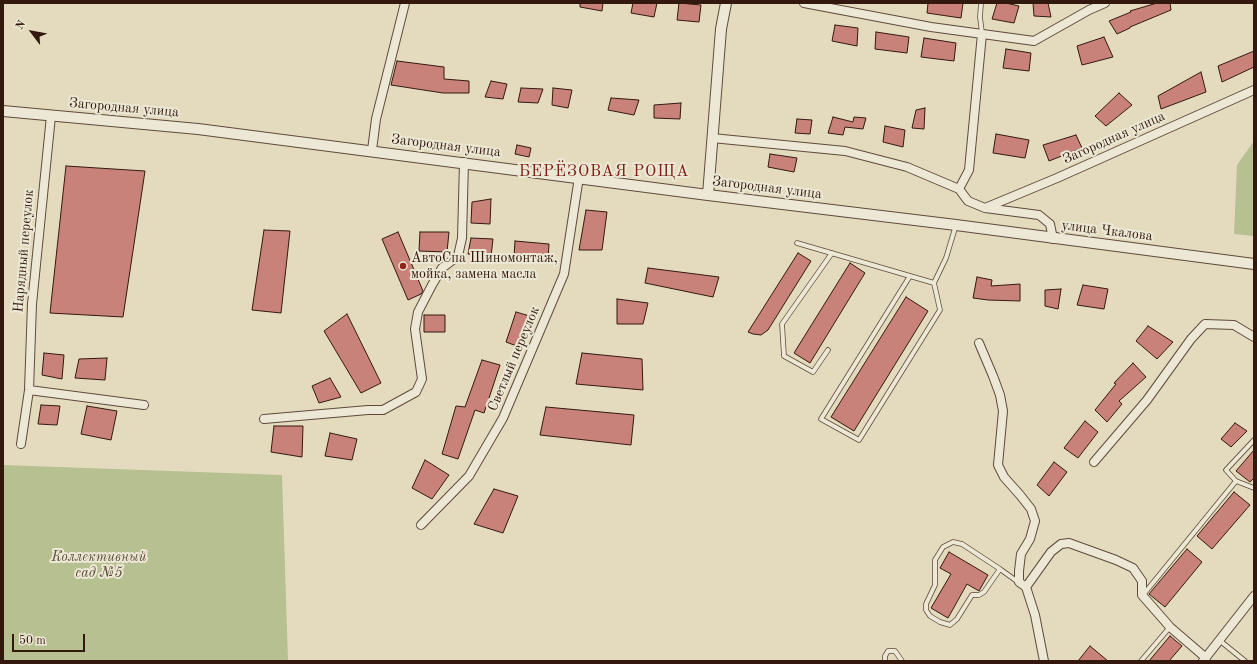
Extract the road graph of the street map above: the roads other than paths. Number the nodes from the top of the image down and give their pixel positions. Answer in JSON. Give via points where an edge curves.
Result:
{"nodes":[{"id":1,"x":405,"y":3,"type":"edge"},
{"id":2,"x":726,"y":3,"type":"edge"},
{"id":3,"x":804,"y":3,"type":"edge"},
{"id":4,"x":981,"y":3,"type":"edge"},
{"id":5,"x":1106,"y":3,"type":"edge"},
{"id":6,"x":982,"y":34,"type":"junction"},
{"id":7,"x":1254,"y":90,"type":"edge"},
{"id":8,"x":3,"y":111,"type":"edge"},
{"id":9,"x":51,"y":116,"type":"junction"},
{"id":10,"x":712,"y":138,"type":"junction"},
{"id":11,"x":372,"y":150,"type":"junction"},
{"id":12,"x":464,"y":162,"type":"junction"},
{"id":13,"x":578,"y":177,"type":"junction"},
{"id":14,"x":959,"y":189,"type":"junction"},
{"id":15,"x":708,"y":195,"type":"junction"},
{"id":16,"x":985,"y":208,"type":"junction"},
{"id":17,"x":956,"y":225,"type":"junction"},
{"id":18,"x":1053,"y":239,"type":"junction"},
{"id":19,"x":797,"y":242,"type":"dead end"},
{"id":20,"x":832,"y":253,"type":"junction"},
{"id":21,"x":1254,"y":264,"type":"edge"},
{"id":22,"x":910,"y":276,"type":"junction"},
{"id":23,"x":934,"y":283,"type":"junction"},
{"id":24,"x":1254,"y":337,"type":"edge"},
{"id":25,"x":979,"y":343,"type":"dead end"},
{"id":26,"x":828,"y":350,"type":"dead end"},
{"id":27,"x":29,"y":390,"type":"junction"},
{"id":28,"x":144,"y":405,"type":"dead end"},
{"id":29,"x":264,"y":419,"type":"dead end"},
{"id":30,"x":1254,"y":440,"type":"edge"},
{"id":31,"x":21,"y":444,"type":"dead end"},
{"id":32,"x":1094,"y":462,"type":"dead end"},
{"id":33,"x":1236,"y":481,"type":"junction"},
{"id":34,"x":1254,"y":488,"type":"edge"},
{"id":35,"x":421,"y":525,"type":"dead end"},
{"id":36,"x":1000,"y":569,"type":"junction"},
{"id":37,"x":1019,"y":582,"type":"junction"},
{"id":38,"x":1026,"y":587,"type":"junction"},
{"id":39,"x":1142,"y":595,"type":"junction"},
{"id":40,"x":1254,"y":596,"type":"edge"},
{"id":41,"x":1170,"y":627,"type":"junction"},
{"id":42,"x":1219,"y":640,"type":"junction"},
{"id":43,"x":1204,"y":660,"type":"edge"},
{"id":44,"x":885,"y":661,"type":"edge"},
{"id":45,"x":902,"y":661,"type":"edge"},
{"id":46,"x":1044,"y":661,"type":"edge"},
{"id":47,"x":1141,"y":661,"type":"edge"},
{"id":48,"x":1245,"y":661,"type":"edge"}],
"edges":[{"from":1,"to":11,"type":"street","via":[[376,119]]},
{"from":2,"to":10,"type":"street","via":[[721,29]]},
{"from":3,"to":6,"type":"street"},
{"from":4,"to":6,"type":"lane"},
{"from":5,"to":6,"type":"street","via":[[1034,41]]},
{"from":6,"to":14,"type":"street","via":[[969,170]]},
{"from":7,"to":16,"type":"street","name":"Загородная улица"},
{"from":8,"to":9,"type":"street","name":"Загородная улица"},
{"from":9,"to":11,"type":"street","name":"Загородная улица","via":[[198,129]]},
{"from":9,"to":27,"type":"street","name":"Нарядный переулок","via":[[32,304]]},
{"from":10,"to":14,"type":"street","via":[[845,151],[907,167]]},
{"from":10,"to":15,"type":"street"},
{"from":11,"to":12,"type":"street","name":"Загородная улица"},
{"from":12,"to":13,"type":"street","name":"Загородная улица"},
{"from":12,"to":29,"type":"street","via":[[462,238],[458,256],[442,268],[418,312],[415,329],[422,379],[416,392],[383,410]]},
{"from":13,"to":15,"type":"street","name":"Загородная улица"},
{"from":13,"to":35,"type":"street","name":"Светлый переулок","via":[[564,274],[504,418],[469,476]]},
{"from":14,"to":16,"type":"street","via":[[968,201]]},
{"from":15,"to":17,"type":"street","name":"Загородная улица"},
{"from":16,"to":18,"type":"street","via":[[1039,215],[1050,224]]},
{"from":17,"to":18,"type":"street","name":"улица Чкалова"},
{"from":17,"to":23,"type":"lane","via":[[946,258]]},
{"from":18,"to":21,"type":"street","name":"улица Чкалова"},
{"from":19,"to":20,"type":"lane"},
{"from":20,"to":22,"type":"lane"},
{"from":20,"to":26,"type":"lane","via":[[782,324],[784,356],[790,360],[813,372]]},
{"from":22,"to":23,"type":"lane"},
{"from":22,"to":23,"type":"lane","via":[[822,419],[859,440],[940,310]]},
{"from":24,"to":32,"type":"street","via":[[1234,324],[1205,324],[1191,339],[1147,400]]},
{"from":25,"to":37,"type":"street","via":[[1000,395],[1003,411],[998,465],[1004,477],[1031,510],[1035,521],[1022,554]]},
{"from":27,"to":28,"type":"street"},
{"from":27,"to":31,"type":"street","name":"Нарядный переулок"},
{"from":30,"to":33,"type":"lane","via":[[1226,470]]},
{"from":33,"to":34,"type":"lane"},
{"from":33,"to":39,"type":"lane"},
{"from":36,"to":36,"type":"lane","via":[[962,544],[953,542],[943,547],[935,560],[935,585],[926,604],[926,610],[930,616],[950,625],[957,619],[972,594],[979,595],[984,592]]},
{"from":36,"to":37,"type":"lane"},
{"from":37,"to":38,"type":"street"},
{"from":38,"to":39,"type":"street","via":[[1051,552],[1060,544],[1069,543],[1133,568],[1142,581]]},
{"from":38,"to":46,"type":"street","via":[[1035,615]]},
{"from":39,"to":41,"type":"street"},
{"from":40,"to":42,"type":"street"},
{"from":41,"to":43,"type":"street"},
{"from":41,"to":47,"type":"lane"},
{"from":42,"to":43,"type":"street"},
{"from":42,"to":48,"type":"lane"},
{"from":44,"to":45,"type":"lane","via":[[888,652],[895,651]]}]}
